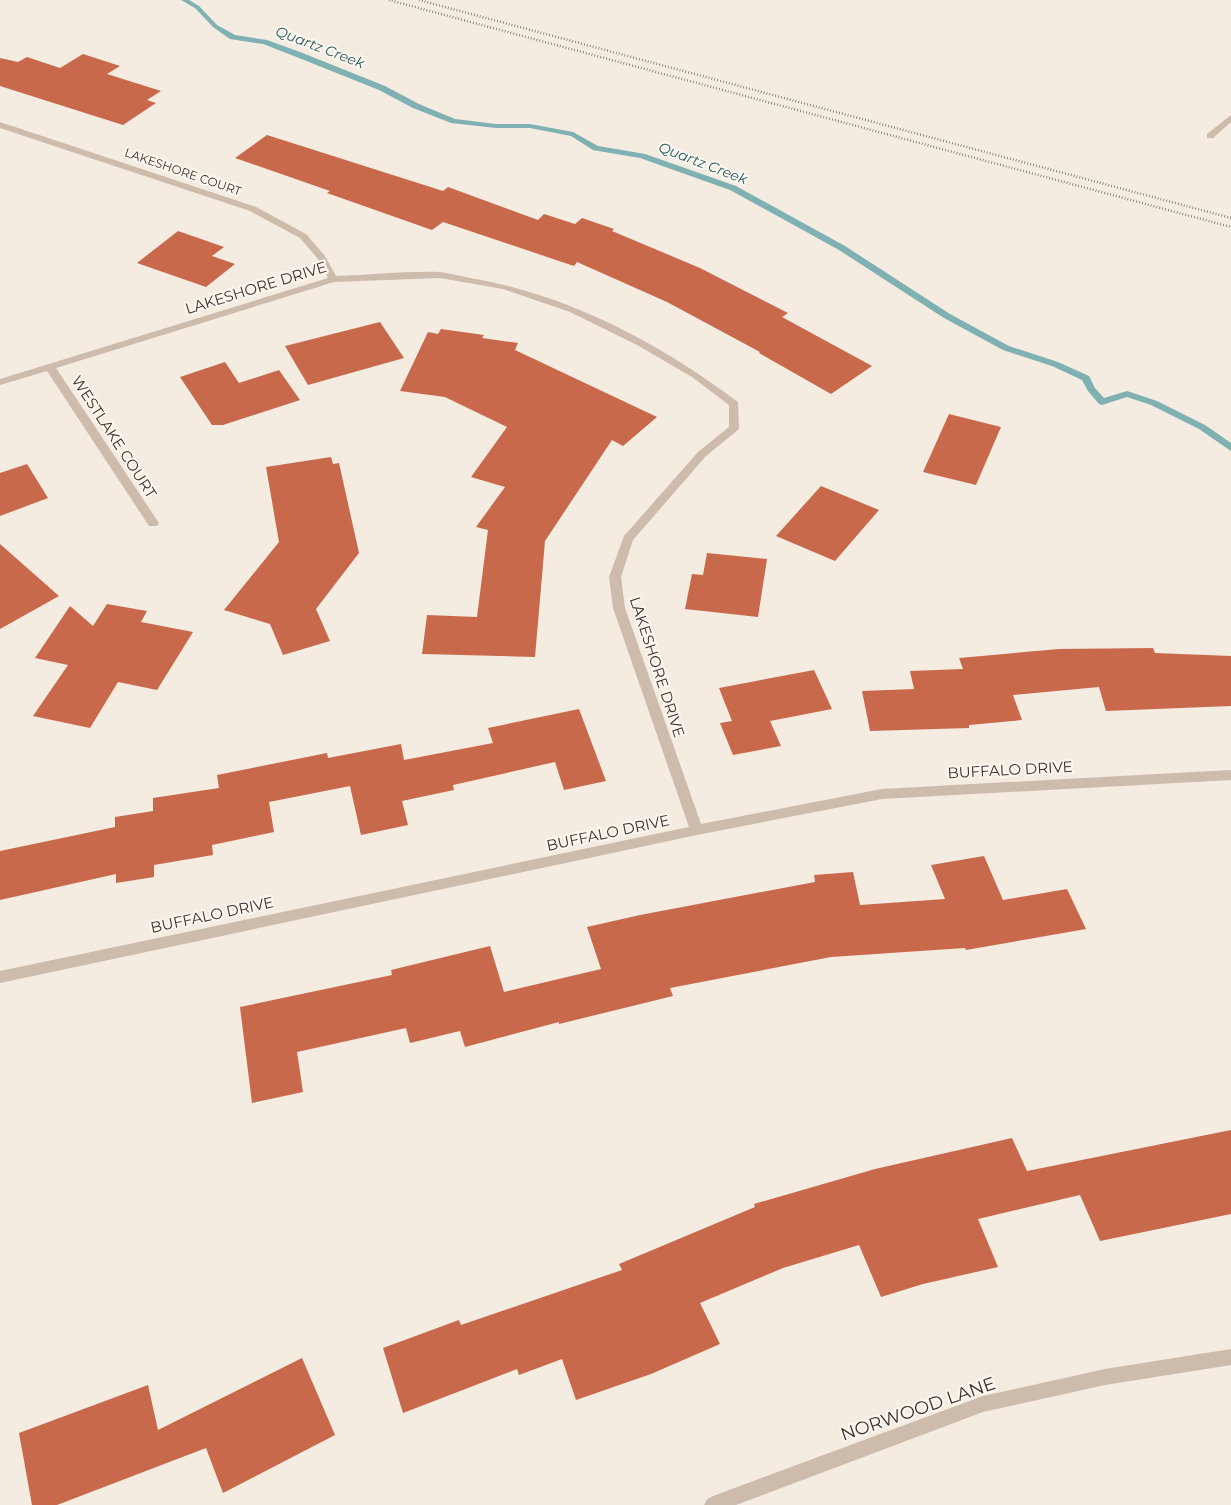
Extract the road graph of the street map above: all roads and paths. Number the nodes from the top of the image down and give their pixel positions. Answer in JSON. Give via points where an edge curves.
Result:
{"nodes":[{"id":1,"x":1231,"y":118,"type":"edge"},
{"id":2,"x":0,"y":125,"type":"edge"},
{"id":3,"x":1210,"y":136,"type":"dead end"},
{"id":4,"x":333,"y":279,"type":"junction"},
{"id":5,"x":50,"y":367,"type":"junction"},
{"id":6,"x":0,"y":382,"type":"edge"},
{"id":7,"x":153,"y":523,"type":"dead end"},
{"id":8,"x":1231,"y":775,"type":"edge"},
{"id":9,"x":697,"y":830,"type":"junction"},
{"id":10,"x":0,"y":977,"type":"edge"},
{"id":11,"x":1231,"y":1357,"type":"edge"},
{"id":12,"x":713,"y":1505,"type":"edge"}],
"edges":[{"from":1,"to":3,"type":"street"},
{"from":2,"to":4,"type":"street","name":"LAKESHORE COURT","via":[[253,209],[303,236],[322,258]]},
{"from":4,"to":5,"type":"street","name":"LAKESHORE DRIVE"},
{"from":4,"to":9,"type":"street","name":"LAKESHORE DRIVE","via":[[440,275],[505,287],[572,310],[640,342],[696,375],[734,404],[734,428],[702,454],[628,539],[616,577],[619,608]]},
{"from":5,"to":6,"type":"street","name":"LAKESHORE DRIVE"},
{"from":5,"to":7,"type":"street","name":"WESTLAKE COURT"},
{"from":8,"to":9,"type":"street","name":"BUFFALO DRIVE","via":[[882,794]]},
{"from":9,"to":10,"type":"street","name":"BUFFALO DRIVE"},
{"from":11,"to":12,"type":"street","name":"NORWOOD LANE","via":[[1105,1377],[983,1404]]}]}
